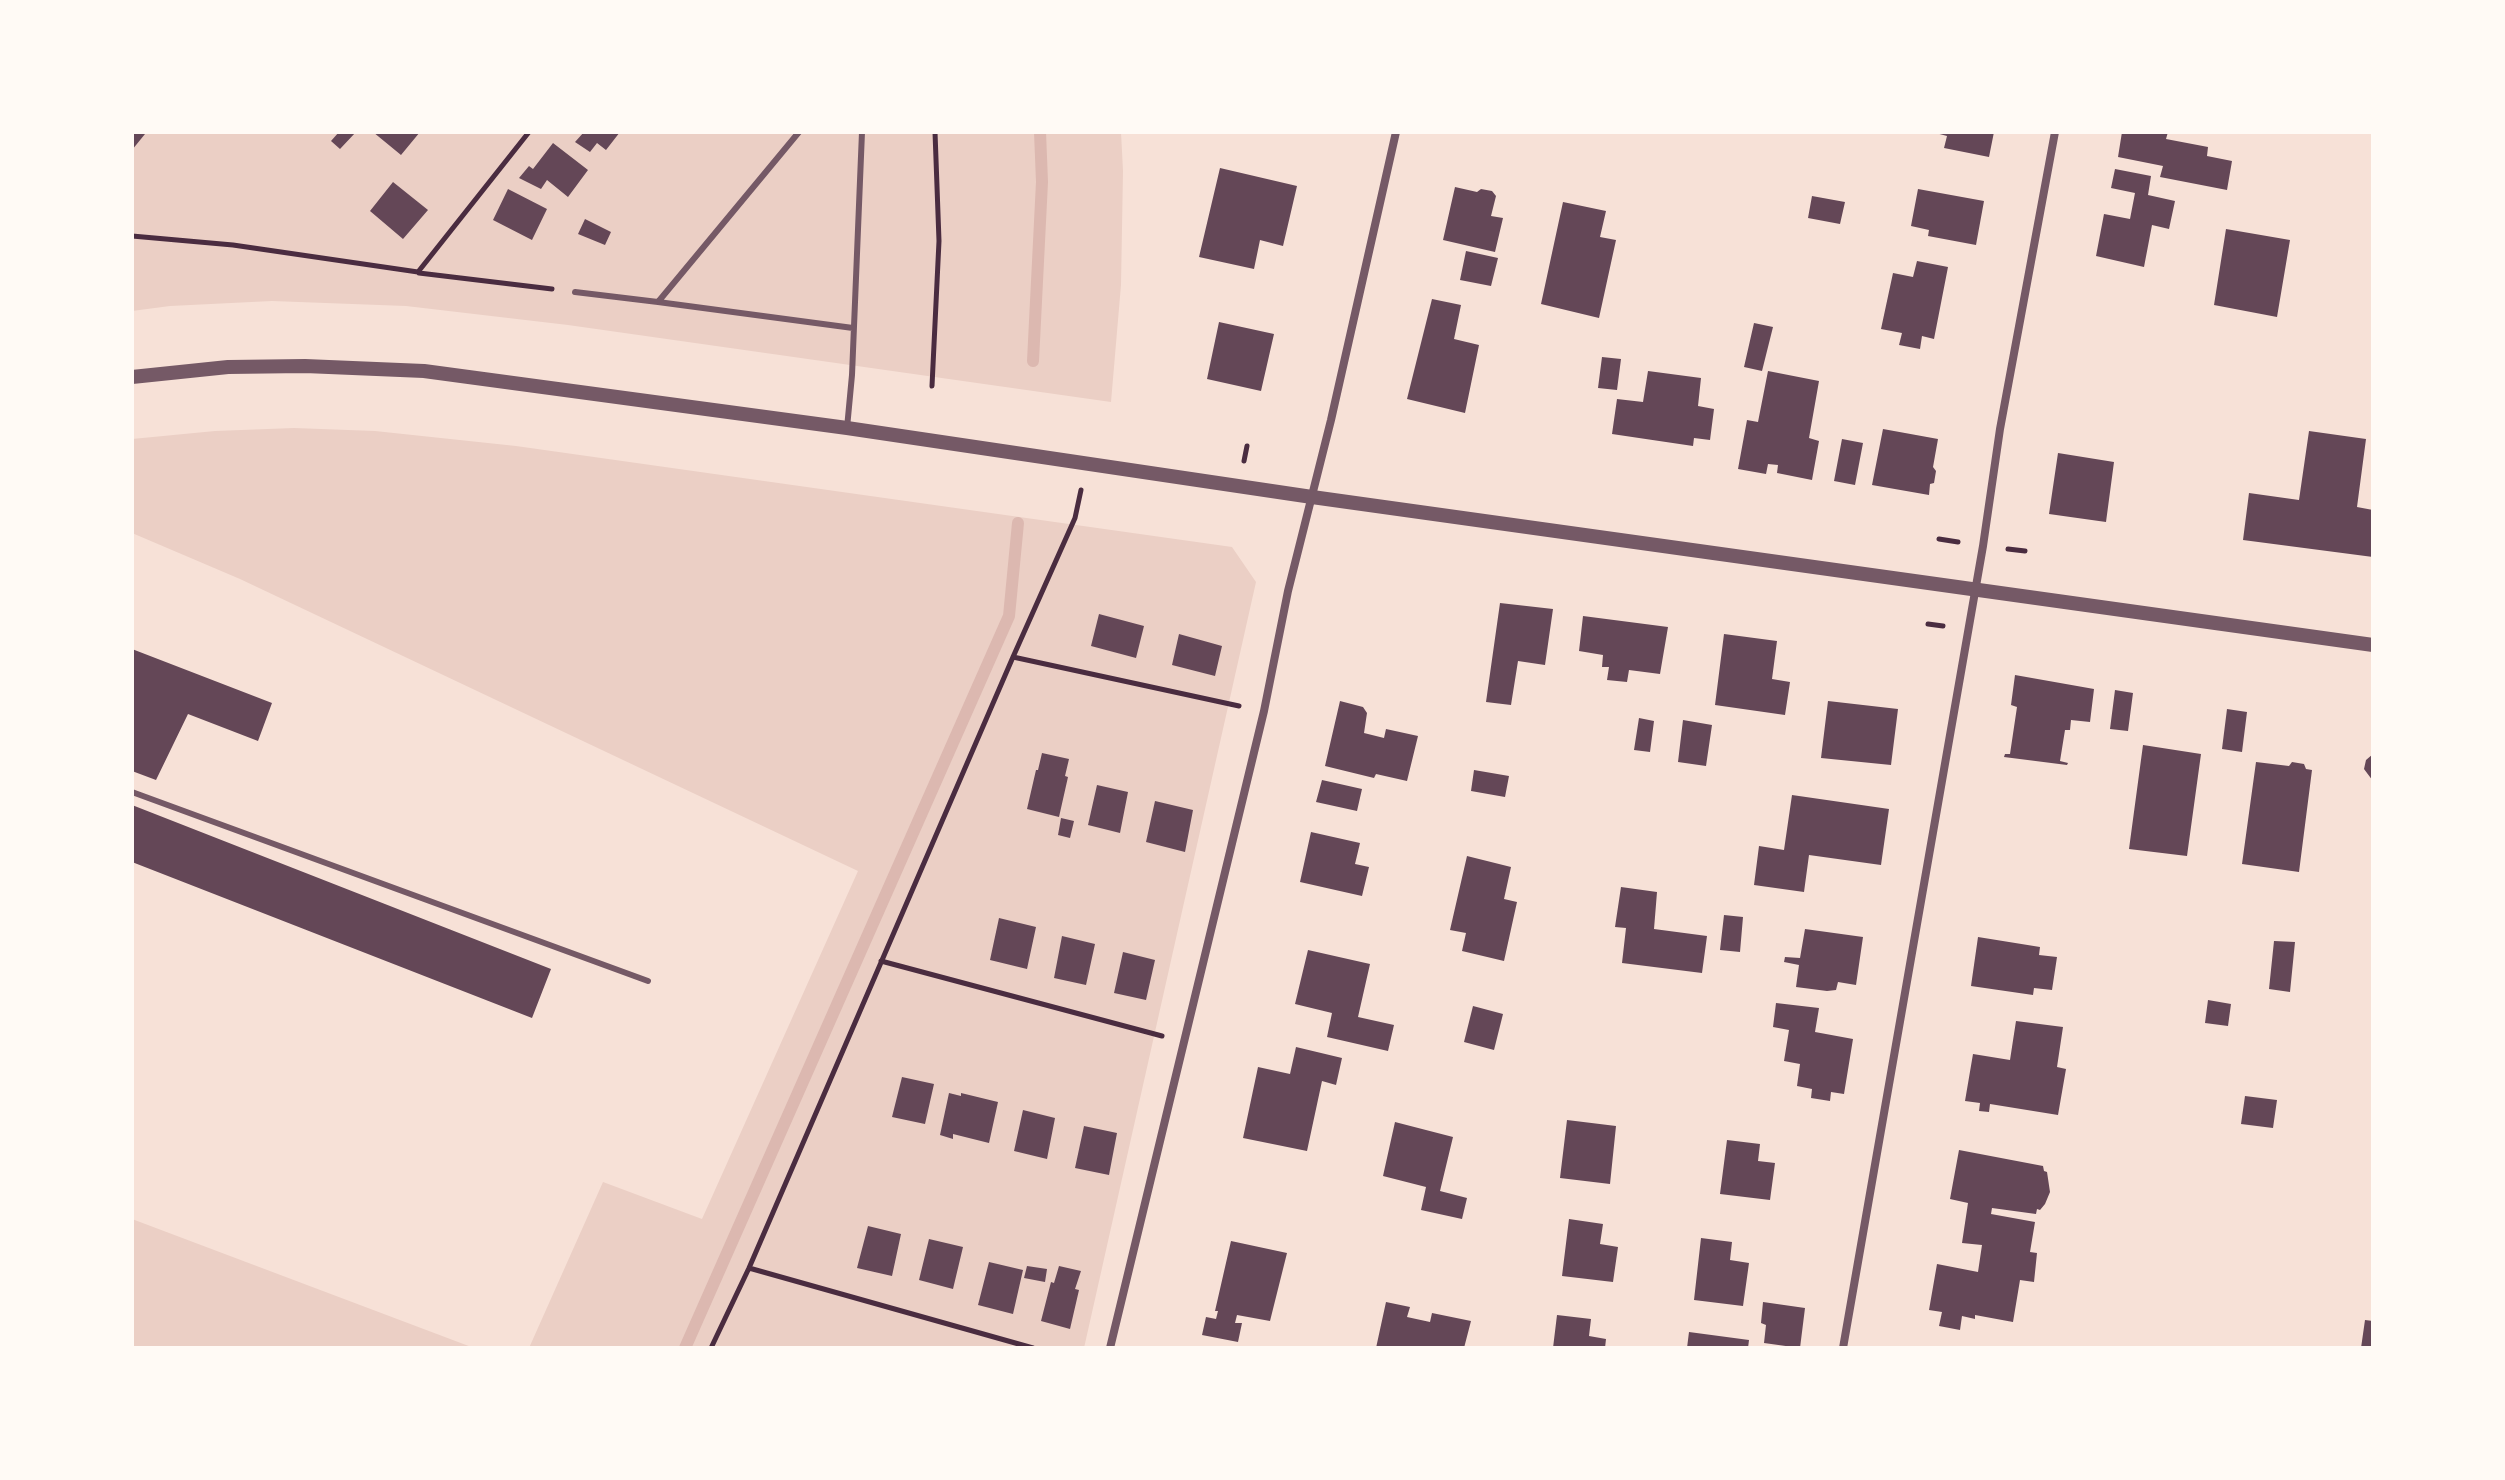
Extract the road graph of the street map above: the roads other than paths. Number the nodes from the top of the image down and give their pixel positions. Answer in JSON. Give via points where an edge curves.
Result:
{"nodes":[{"id":1,"x":799,"y":132,"type":"edge"},
{"id":2,"x":862,"y":132,"type":"edge"},
{"id":3,"x":1396,"y":132,"type":"edge"},
{"id":4,"x":2055,"y":132,"type":"edge"},
{"id":5,"x":575,"y":292,"type":"road end"},
{"id":6,"x":658,"y":302,"type":"junction"},
{"id":7,"x":853,"y":328,"type":"junction"},
{"id":8,"x":132,"y":377,"type":"edge"},
{"id":9,"x":847,"y":428,"type":"junction"},
{"id":10,"x":1312,"y":497,"type":"junction"},
{"id":11,"x":1975,"y":589,"type":"junction"},
{"id":12,"x":2373,"y":645,"type":"edge"},
{"id":13,"x":132,"y":792,"type":"edge"},
{"id":14,"x":648,"y":981,"type":"dead end"},
{"id":15,"x":1110,"y":1348,"type":"edge"},
{"id":16,"x":1843,"y":1348,"type":"edge"}],
"edges":[{"from":1,"to":6,"type":"lane"},
{"from":2,"to":7,"type":"lane"},
{"from":3,"to":10,"type":"street"},
{"from":4,"to":11,"type":"street"},
{"from":5,"to":6,"type":"lane"},
{"from":6,"to":7,"type":"lane"},
{"from":7,"to":9,"type":"lane"},
{"from":8,"to":9,"type":"street","via":[[228,367],[424,371]]},
{"from":9,"to":10,"type":"street"},
{"from":10,"to":11,"type":"street"},
{"from":10,"to":15,"type":"street"},
{"from":11,"to":12,"type":"street"},
{"from":11,"to":16,"type":"street"},
{"from":13,"to":14,"type":"lane"}]}
